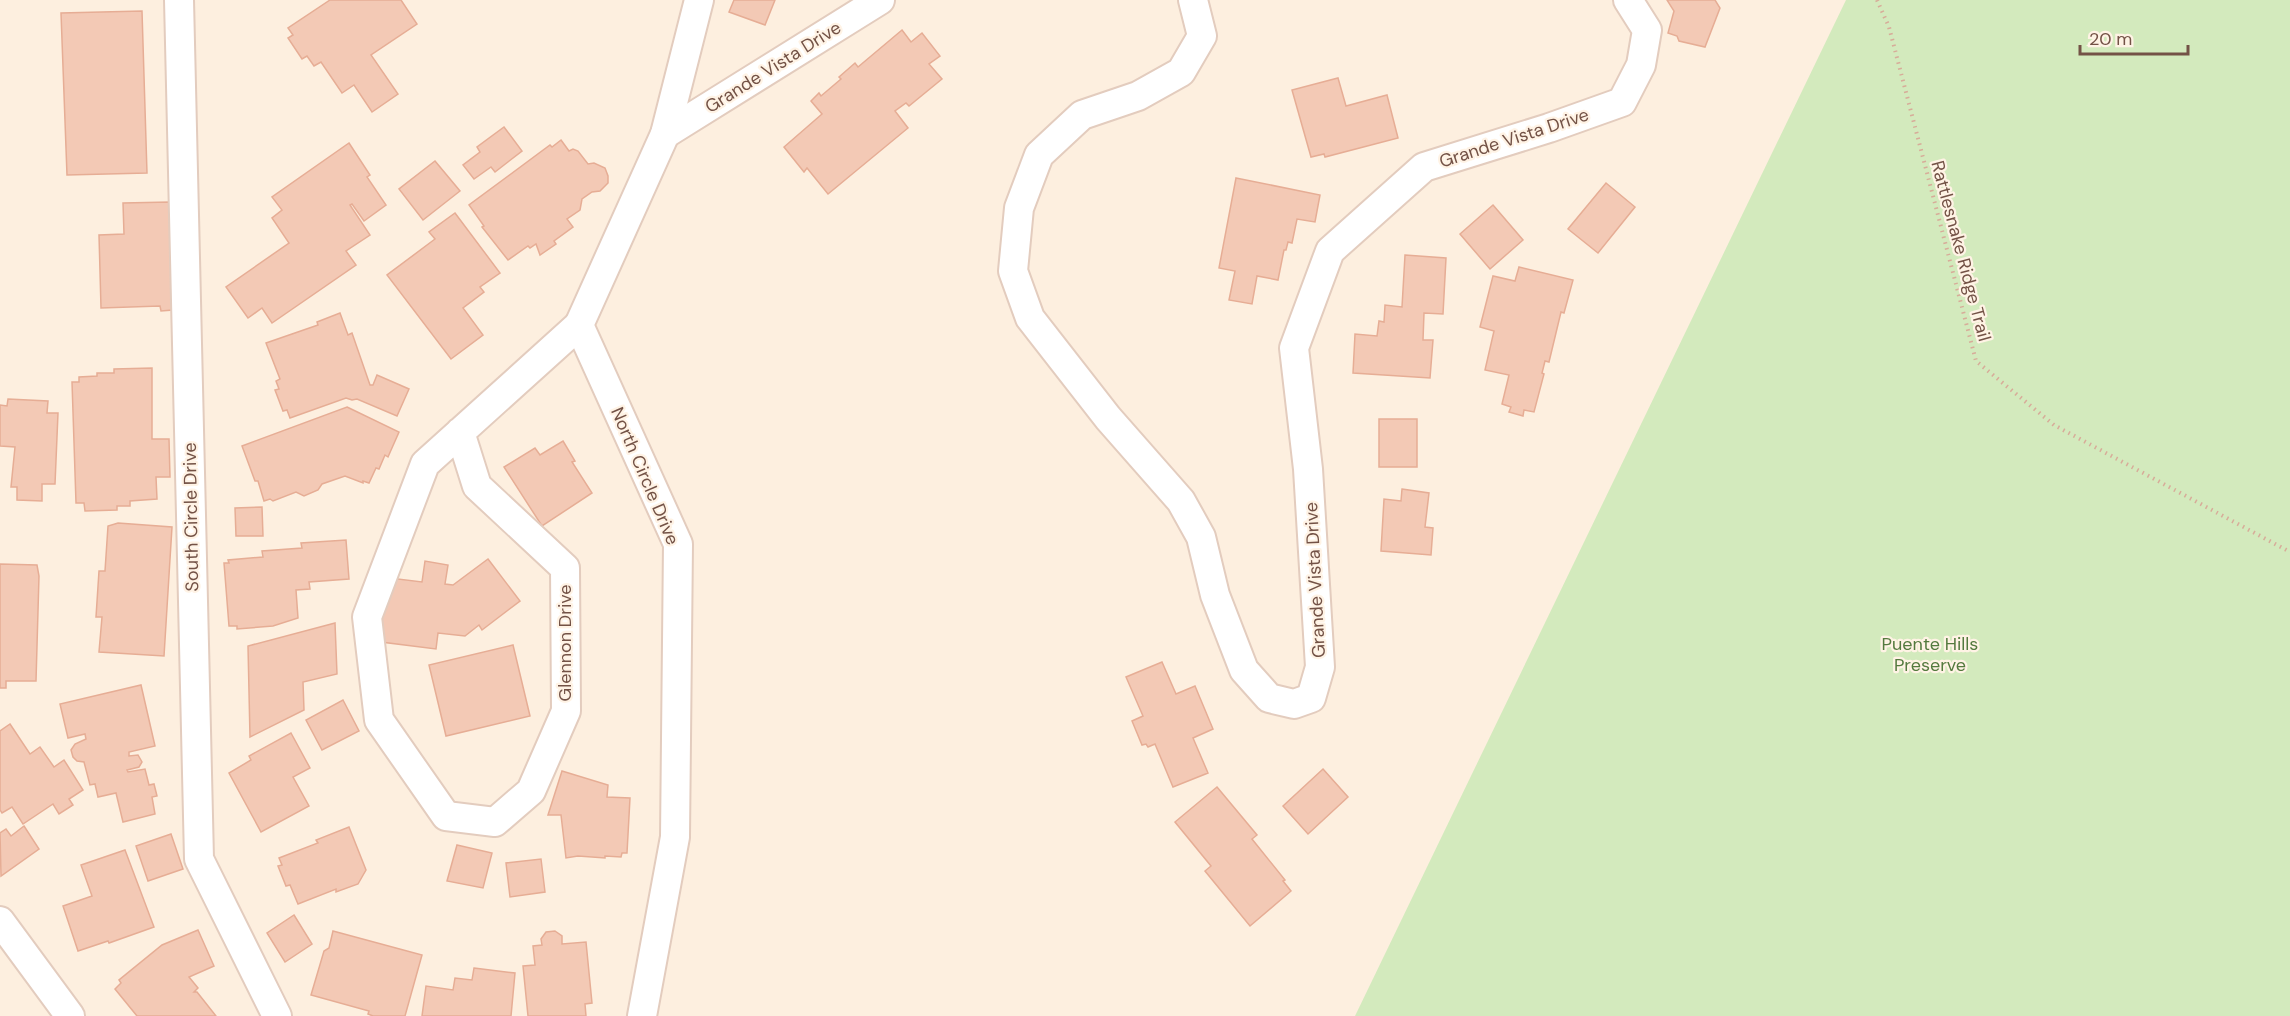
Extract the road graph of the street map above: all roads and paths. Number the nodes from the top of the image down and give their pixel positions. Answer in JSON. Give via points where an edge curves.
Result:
{"nodes":[{"id":1,"x":180,"y":0,"type":"edge"},
{"id":2,"x":699,"y":0,"type":"edge"},
{"id":3,"x":880,"y":0,"type":"edge"},
{"id":4,"x":1193,"y":0,"type":"edge"},
{"id":5,"x":1628,"y":0,"type":"edge"},
{"id":6,"x":1877,"y":0,"type":"edge"},
{"id":7,"x":664,"y":134,"type":"junction"},
{"id":8,"x":579,"y":325,"type":"junction"},
{"id":9,"x":460,"y":432,"type":"junction"},
{"id":10,"x":2290,"y":552,"type":"edge"},
{"id":11,"x":0,"y":921,"type":"edge"},
{"id":12,"x":70,"y":1016,"type":"edge"},
{"id":13,"x":277,"y":1016,"type":"edge"},
{"id":14,"x":642,"y":1016,"type":"edge"}],
"edges":[{"from":1,"to":13,"type":"street","name":"South Circle Drive","via":[[199,859]]},
{"from":2,"to":7,"type":"street"},
{"from":3,"to":7,"type":"street","name":"Grande Vista Drive"},
{"from":4,"to":5,"type":"street","name":"Grande Vista Drive","via":[[1202,36],[1181,72],[1138,96],[1082,115],[1040,155],[1019,208],[1013,271],[1030,318],[1108,418],[1181,501],[1201,537],[1215,595],[1244,670],[1269,698],[1294,704],[1311,698],[1320,667],[1308,469],[1294,348],[1330,251],[1424,167],[1622,102],[1641,65],[1647,30]]},
{"from":6,"to":10,"type":"path","name":"Rattlesnake Ridge Trail","via":[[1889,27],[1976,362],[2054,425]]},
{"from":7,"to":8,"type":"street"},
{"from":8,"to":9,"type":"street","name":"Glennon Drive"},
{"from":8,"to":14,"type":"street","name":"North Circle Drive","via":[[678,544],[675,837]]},
{"from":9,"to":9,"type":"street","name":"Glennon Drive","via":[[425,464],[367,617],[379,720],[446,816],[495,822],[531,791],[566,711],[565,567],[477,486]]},
{"from":11,"to":12,"type":"street"}]}
